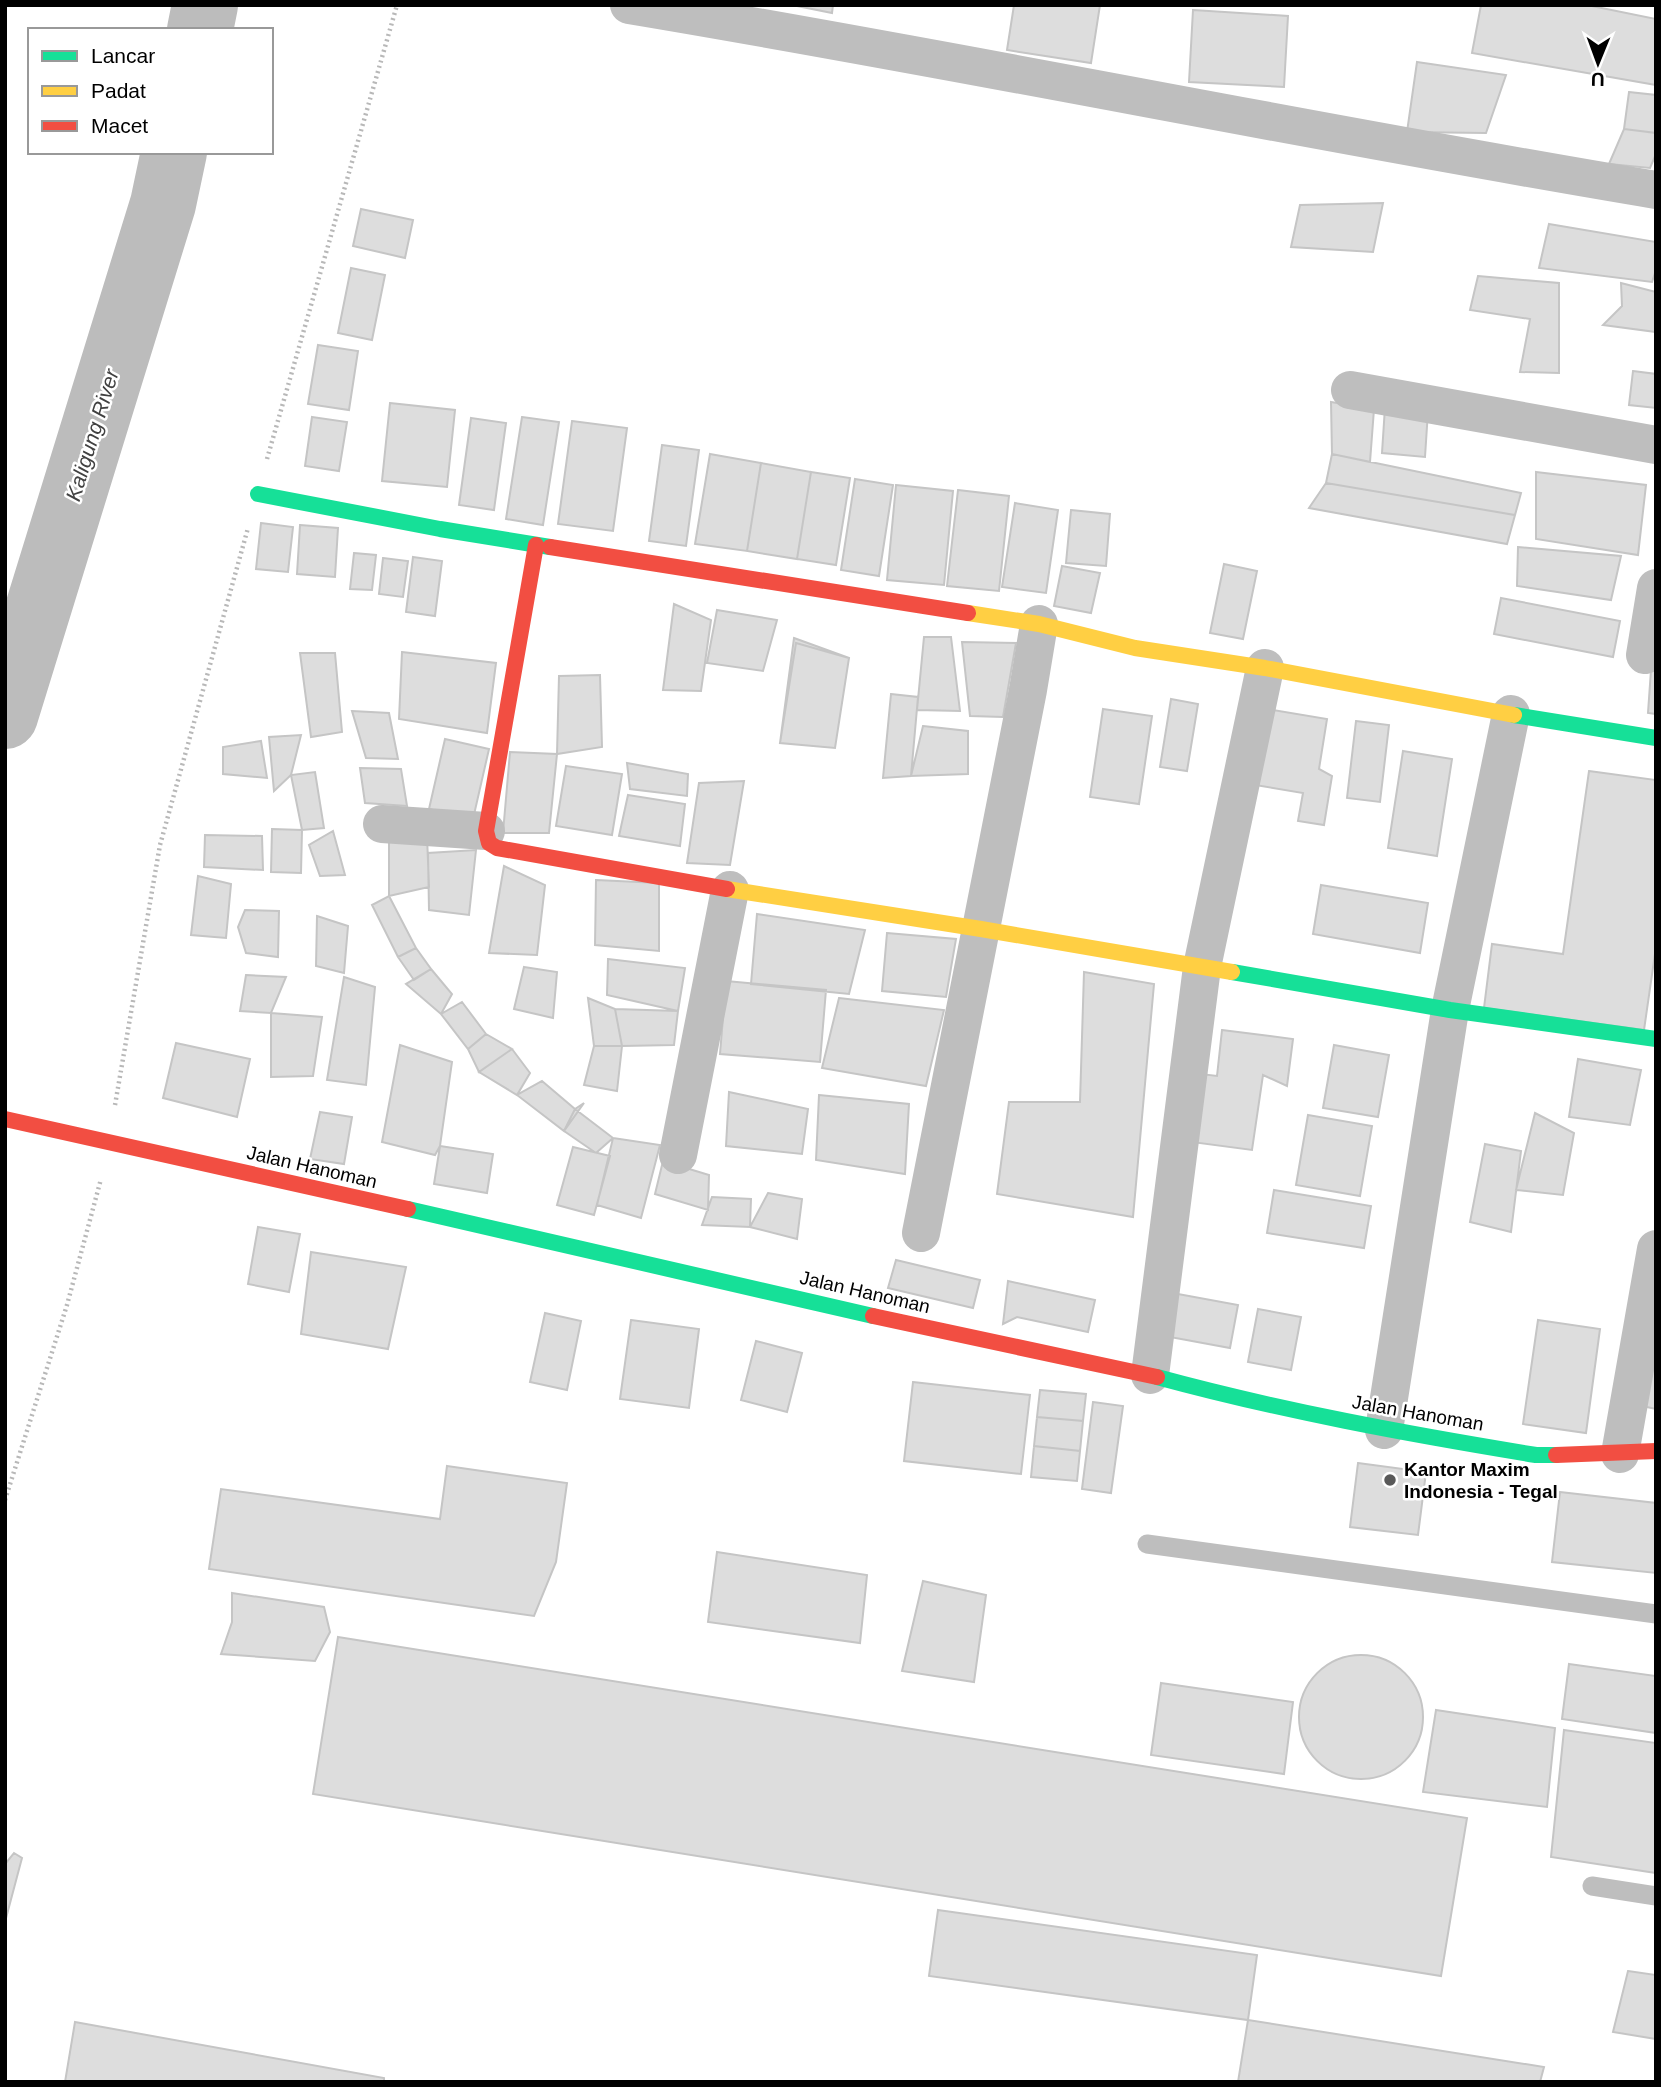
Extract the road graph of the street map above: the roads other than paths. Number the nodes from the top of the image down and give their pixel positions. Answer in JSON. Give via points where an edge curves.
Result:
{"nodes":[{"id":1,"x":629,"y":5,"type":"edge"},
{"id":2,"x":1656,"y":190,"type":"edge"},
{"id":3,"x":1350,"y":390,"type":"dead end"},
{"id":4,"x":1656,"y":445,"type":"edge"},
{"id":5,"x":258,"y":494,"type":"road end"},
{"id":6,"x":536,"y":545,"type":"junction"},
{"id":7,"x":1656,"y":588,"type":"edge"},
{"id":8,"x":1039,"y":624,"type":"junction"},
{"id":9,"x":1645,"y":656,"type":"dead end"},
{"id":10,"x":1265,"y":668,"type":"junction"},
{"id":11,"x":1511,"y":714,"type":"junction"},
{"id":12,"x":1656,"y":737,"type":"edge"},
{"id":13,"x":382,"y":824,"type":"dead end"},
{"id":14,"x":486,"y":831,"type":"junction"},
{"id":15,"x":730,"y":890,"type":"junction"},
{"id":16,"x":981,"y":929,"type":"junction"},
{"id":17,"x":1202,"y":968,"type":"junction"},
{"id":18,"x":1450,"y":1010,"type":"junction"},
{"id":19,"x":1656,"y":1040,"type":"edge"},
{"id":20,"x":5,"y":1119,"type":"edge"},
{"id":21,"x":678,"y":1155,"type":"dead end"},
{"id":22,"x":921,"y":1233,"type":"dead end"},
{"id":23,"x":1656,"y":1249,"type":"edge"},
{"id":24,"x":1150,"y":1375,"type":"junction"},
{"id":25,"x":1384,"y":1430,"type":"junction"},
{"id":26,"x":1638,"y":1452,"type":"edge"},
{"id":27,"x":1147,"y":1544,"type":"dead end"},
{"id":28,"x":1656,"y":1614,"type":"edge"},
{"id":29,"x":1592,"y":1886,"type":"dead end"},
{"id":30,"x":1656,"y":1896,"type":"edge"}],
"edges":[{"from":1,"to":2,"type":"street"},
{"from":3,"to":4,"type":"street"},
{"from":5,"to":6,"type":"street"},
{"from":6,"to":8,"type":"street"},
{"from":6,"to":14,"type":"street"},
{"from":7,"to":9,"type":"street"},
{"from":8,"to":10,"type":"street","via":[[1135,648]]},
{"from":8,"to":16,"type":"street"},
{"from":10,"to":11,"type":"street"},
{"from":10,"to":17,"type":"street"},
{"from":11,"to":12,"type":"street"},
{"from":11,"to":18,"type":"street"},
{"from":13,"to":14,"type":"street"},
{"from":14,"to":15,"type":"street","via":[[489,843],[505,850]]},
{"from":15,"to":16,"type":"street"},
{"from":15,"to":21,"type":"street"},
{"from":16,"to":17,"type":"street"},
{"from":16,"to":22,"type":"street"},
{"from":17,"to":18,"type":"street"},
{"from":17,"to":24,"type":"street"},
{"from":18,"to":19,"type":"street"},
{"from":18,"to":25,"type":"street"},
{"from":20,"to":24,"type":"street","name":"Jalan Hanoman"},
{"from":23,"to":26,"type":"street"},
{"from":24,"to":25,"type":"street","name":"Jalan Hanoman"},
{"from":25,"to":26,"type":"street","name":"Jalan Hanoman","via":[[1536,1455]]},
{"from":27,"to":28,"type":"lane"},
{"from":29,"to":30,"type":"lane"}]}
